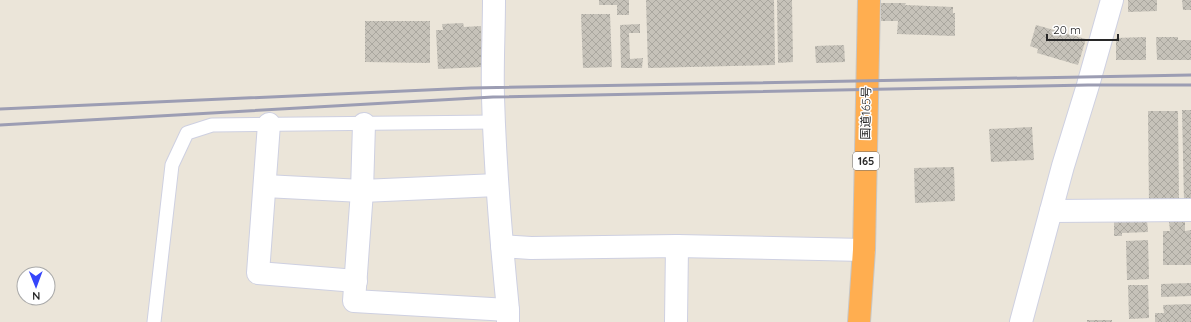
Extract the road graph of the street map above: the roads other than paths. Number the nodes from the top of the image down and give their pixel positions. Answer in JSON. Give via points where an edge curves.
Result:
{"nodes":[{"id":1,"x":494,"y":0,"type":"edge"},
{"id":2,"x":869,"y":0,"type":"edge"},
{"id":3,"x":1112,"y":0,"type":"edge"},
{"id":4,"x":494,"y":122,"type":"junction"},
{"id":5,"x":269,"y":124,"type":"junction"},
{"id":6,"x":364,"y":124,"type":"junction"},
{"id":7,"x":497,"y":185,"type":"junction"},
{"id":8,"x":265,"y":186,"type":"junction"},
{"id":9,"x":362,"y":191,"type":"junction"},
{"id":10,"x":1191,"y":210,"type":"edge"},
{"id":11,"x":1051,"y":211,"type":"junction"},
{"id":12,"x":502,"y":246,"type":"junction"},
{"id":13,"x":677,"y":246,"type":"junction"},
{"id":14,"x":864,"y":250,"type":"junction"},
{"id":15,"x":356,"y":281,"type":"junction"},
{"id":16,"x":450,"y":314,"type":"edge"},
{"id":17,"x":508,"y":316,"type":"edge"},
{"id":18,"x":154,"y":322,"type":"edge"},
{"id":19,"x":676,"y":322,"type":"edge"},
{"id":20,"x":859,"y":322,"type":"edge"},
{"id":21,"x":1021,"y":322,"type":"edge"}],
"edges":[{"from":1,"to":4,"type":"street"},
{"from":2,"to":14,"type":"highway","name":"国道165号","number":"165"},
{"from":3,"to":11,"type":"street"},
{"from":4,"to":6,"type":"lane"},
{"from":4,"to":7,"type":"street"},
{"from":5,"to":6,"type":"lane"},
{"from":5,"to":8,"type":"street"},
{"from":5,"to":18,"type":"lane","via":[[212,125],[187,132],[172,165]]},
{"from":6,"to":9,"type":"street"},
{"from":7,"to":9,"type":"street"},
{"from":7,"to":12,"type":"street"},
{"from":8,"to":9,"type":"street"},
{"from":8,"to":15,"type":"street","via":[[258,273]]},
{"from":9,"to":15,"type":"street"},
{"from":10,"to":11,"type":"street"},
{"from":11,"to":21,"type":"street"},
{"from":12,"to":13,"type":"street"},
{"from":12,"to":17,"type":"street"},
{"from":13,"to":14,"type":"street"},
{"from":13,"to":19,"type":"street"},
{"from":14,"to":20,"type":"highway","name":"国道165号","number":"165"},
{"from":15,"to":16,"type":"street","via":[[354,301]]},
{"from":16,"to":17,"type":"street"}]}
